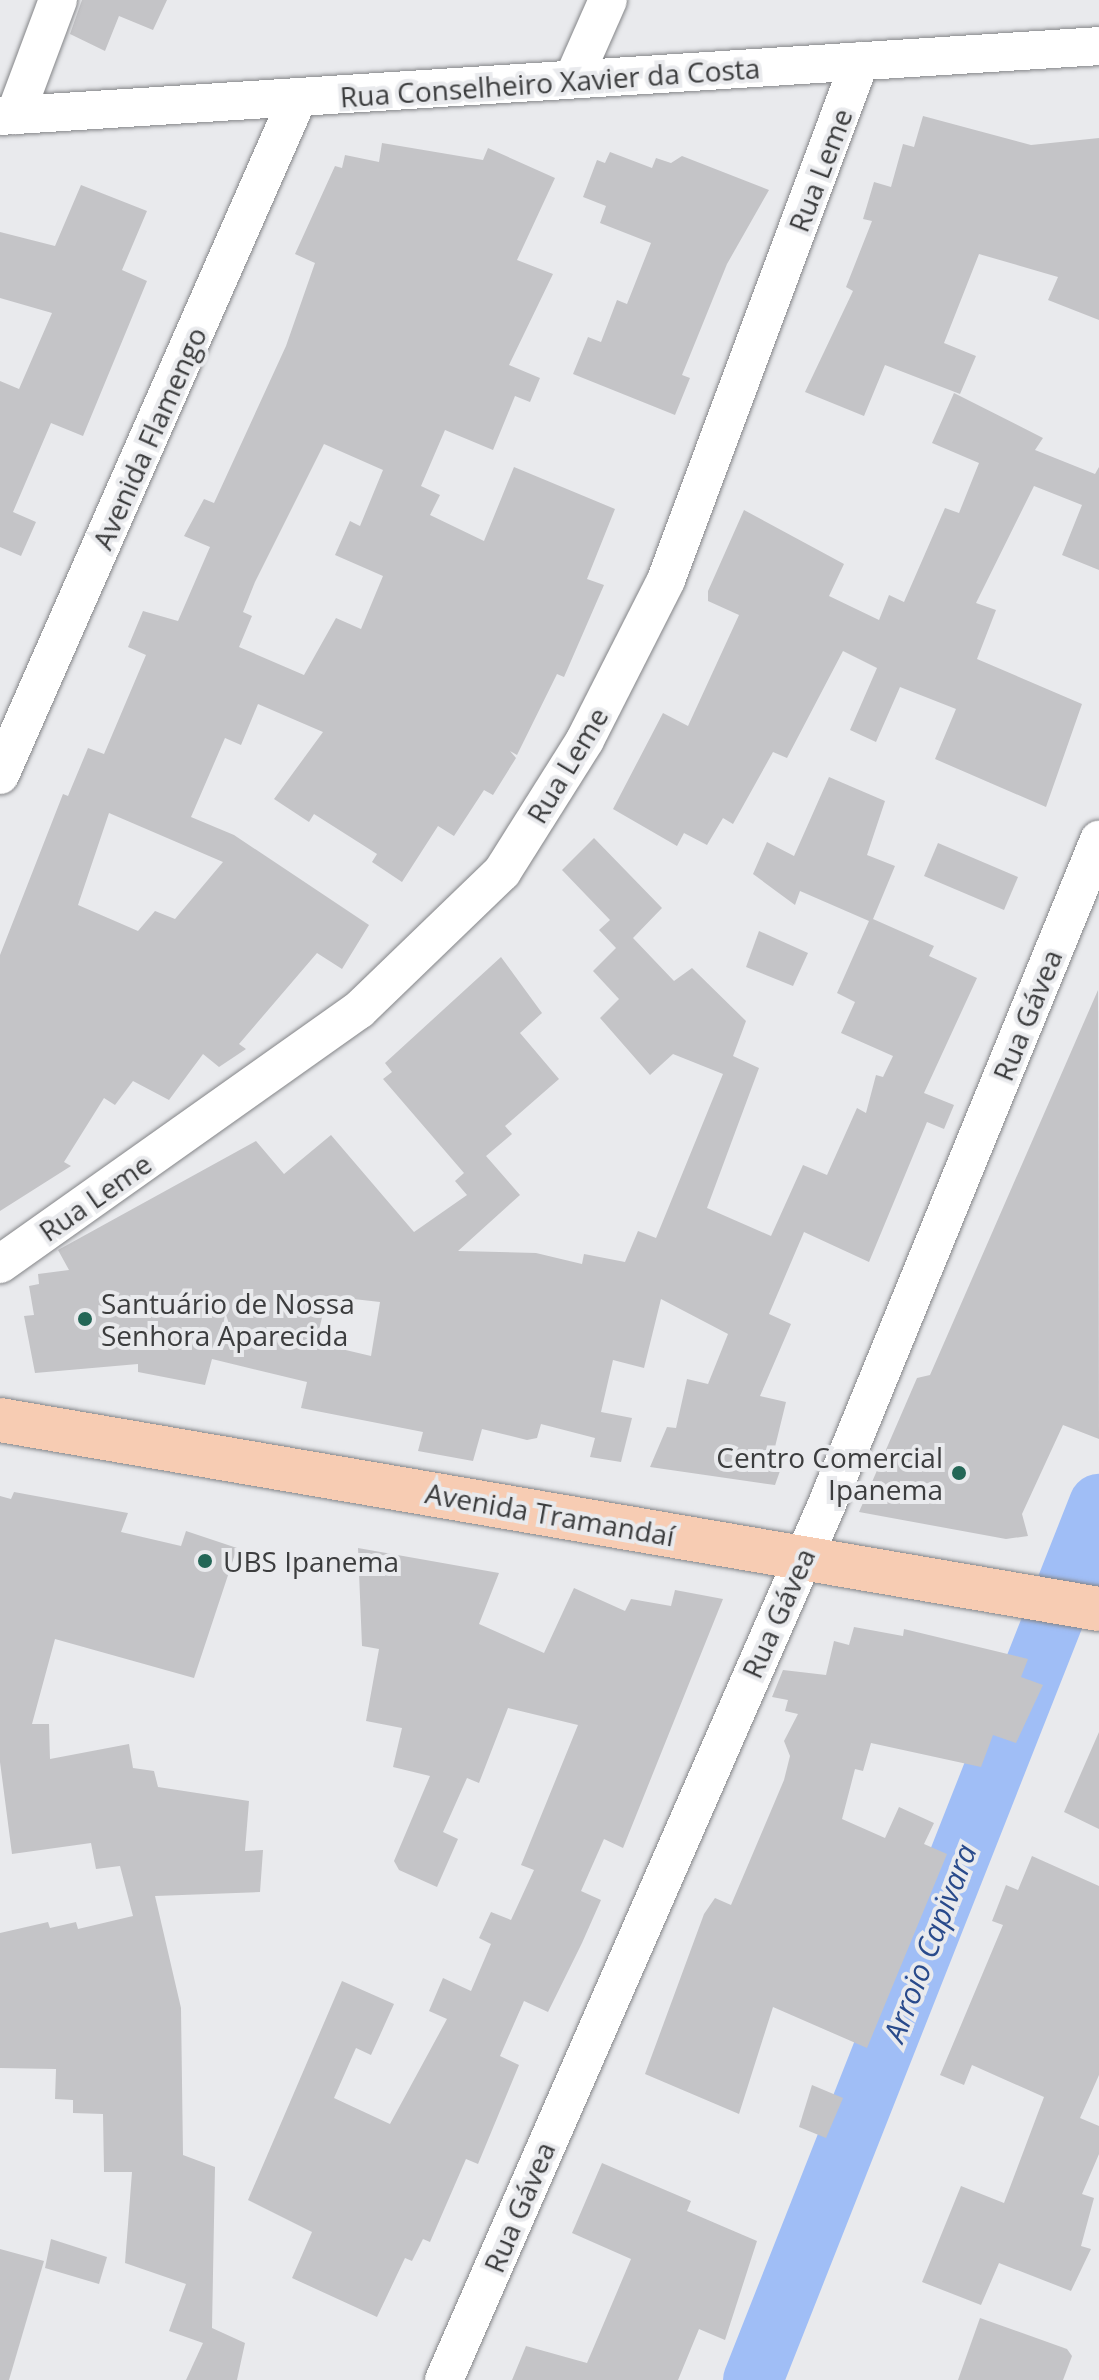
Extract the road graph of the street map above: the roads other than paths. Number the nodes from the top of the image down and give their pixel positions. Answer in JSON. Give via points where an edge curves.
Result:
{"nodes":[{"id":1,"x":58,"y":0,"type":"edge"},
{"id":2,"x":608,"y":0,"type":"edge"},
{"id":3,"x":1099,"y":46,"type":"edge"},
{"id":4,"x":860,"y":61,"type":"junction"},
{"id":5,"x":574,"y":77,"type":"junction"},
{"id":6,"x":297,"y":100,"type":"junction"},
{"id":7,"x":7,"y":116,"type":"edge"},
{"id":8,"x":0,"y":775,"type":"edge"},
{"id":9,"x":1099,"y":840,"type":"edge"},
{"id":10,"x":0,"y":1264,"type":"edge"},
{"id":11,"x":0,"y":1420,"type":"edge"},
{"id":12,"x":803,"y":1558,"type":"junction"},
{"id":13,"x":1099,"y":1609,"type":"edge"},
{"id":14,"x":444,"y":2380,"type":"edge"}],
"edges":[{"from":1,"to":7,"type":"street"},
{"from":2,"to":5,"type":"street"},
{"from":3,"to":4,"type":"street","name":"Rua Conselheiro Xavier da Costa"},
{"from":4,"to":5,"type":"street","name":"Rua Conselheiro Xavier da Costa"},
{"from":4,"to":10,"type":"street","name":"Rua Leme","via":[[666,580],[585,740],[502,872],[359,1010]]},
{"from":5,"to":6,"type":"street","name":"Rua Conselheiro Xavier da Costa"},
{"from":6,"to":7,"type":"street","name":"Rua Conselheiro Xavier da Costa"},
{"from":6,"to":8,"type":"street","name":"Avenida Flamengo"},
{"from":9,"to":12,"type":"street","name":"Rua Gávea"},
{"from":11,"to":12,"type":"main road","name":"Avenida Tramandaí"},
{"from":12,"to":13,"type":"main road","name":"Avenida Tramandaí"},
{"from":12,"to":14,"type":"street","name":"Rua Gávea"}]}
